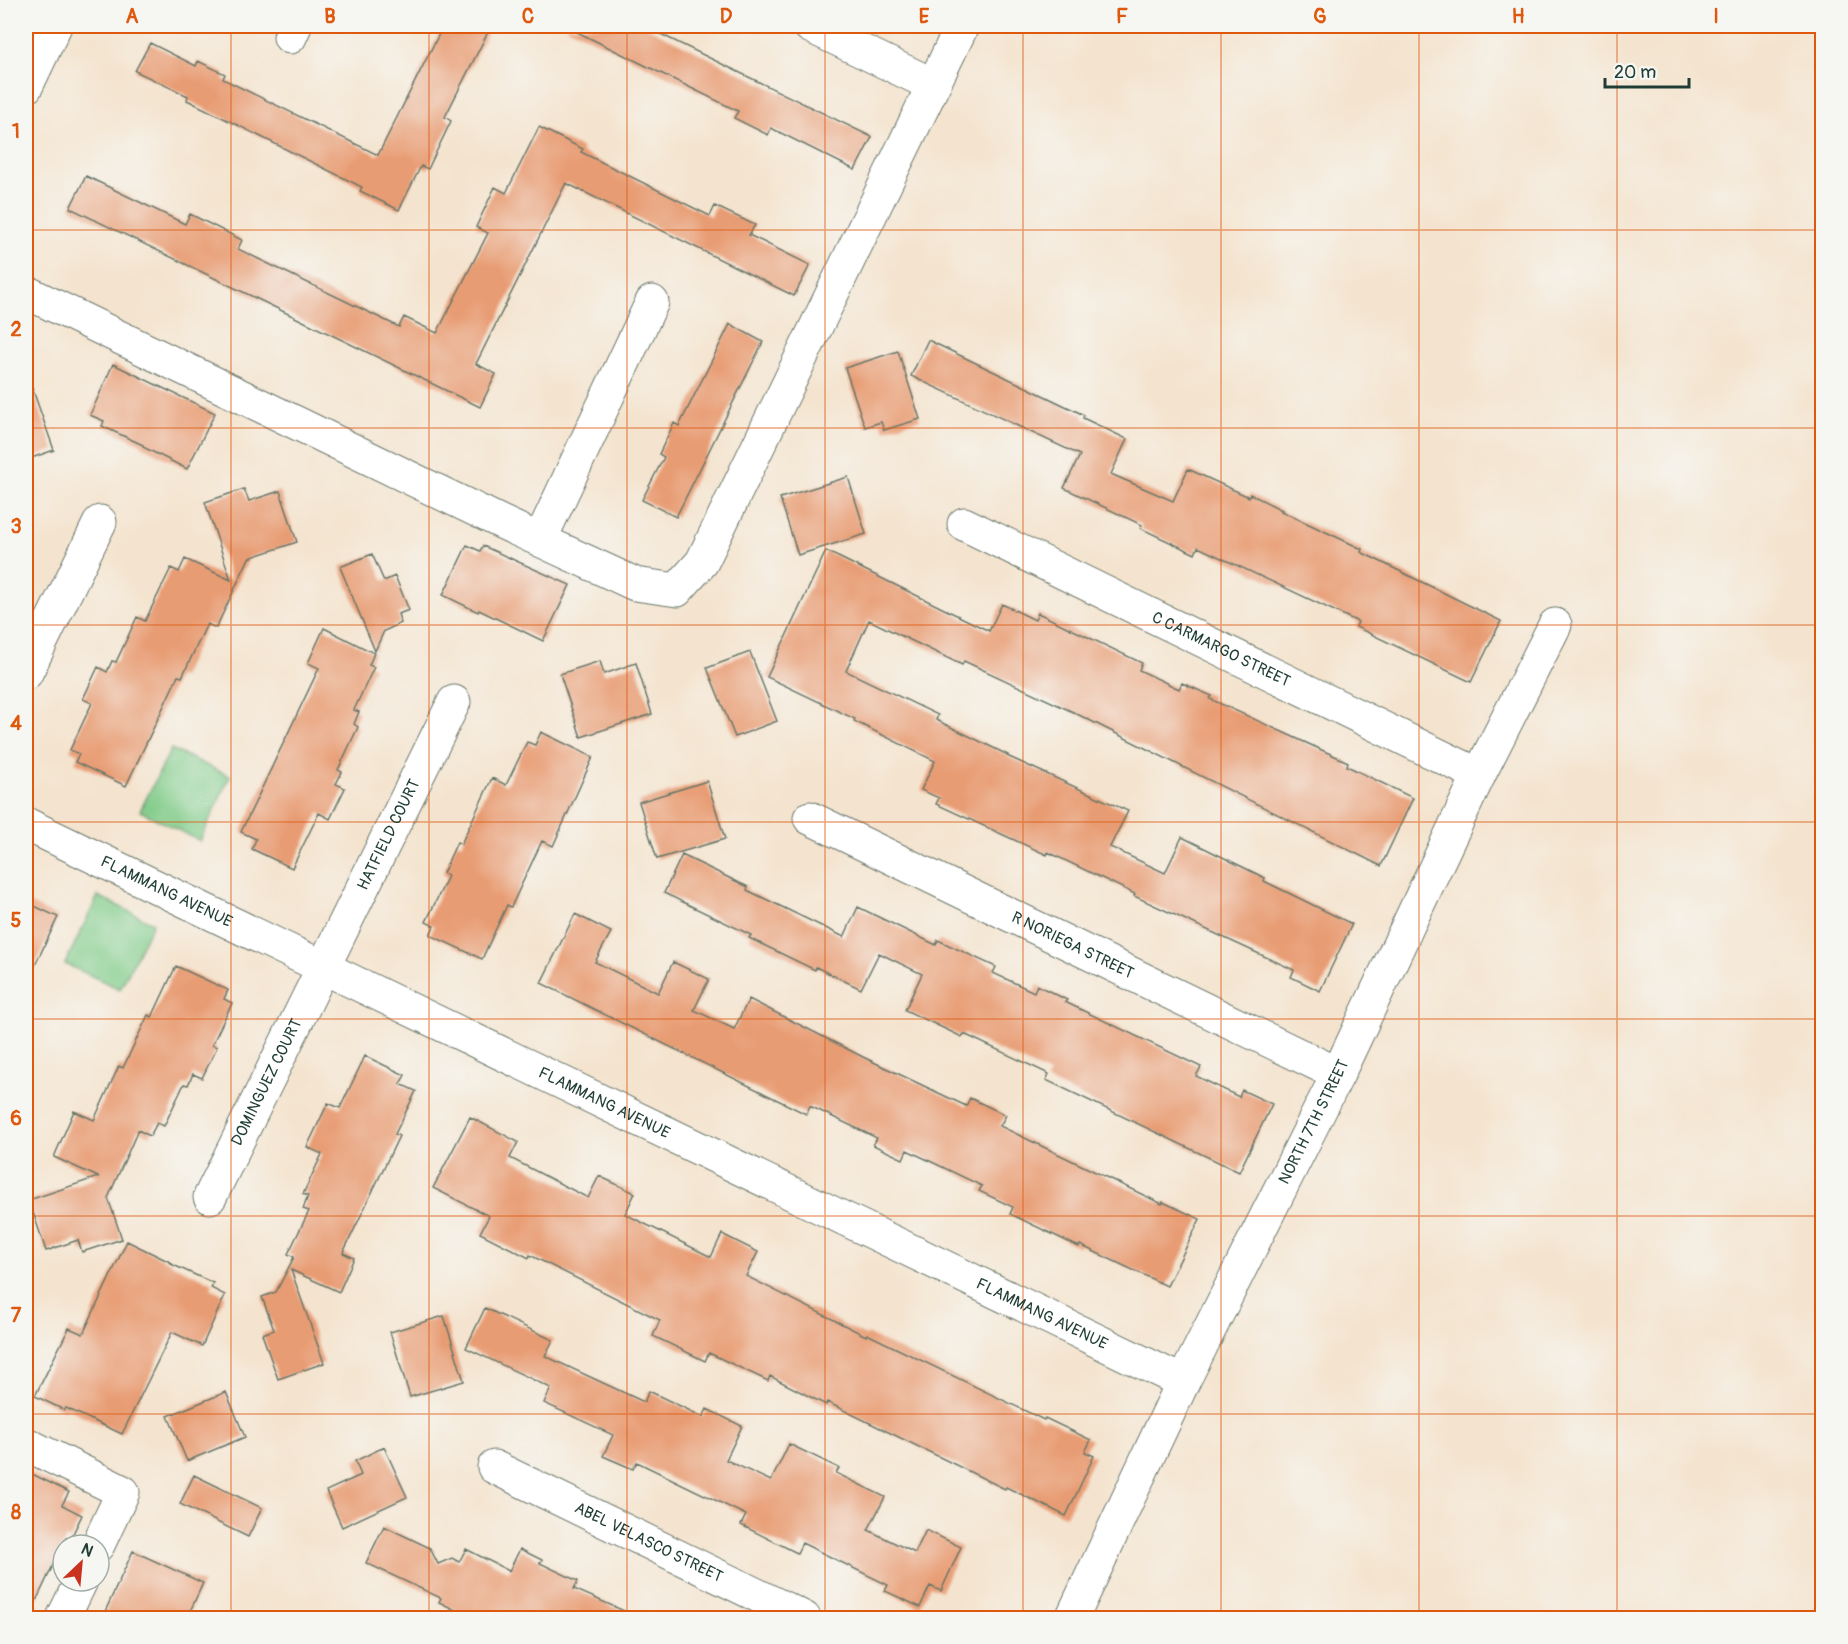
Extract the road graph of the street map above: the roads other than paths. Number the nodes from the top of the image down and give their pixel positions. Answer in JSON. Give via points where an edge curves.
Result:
{"nodes":[{"id":1,"x":56,"y":26,"type":"edge"},
{"id":2,"x":810,"y":26,"type":"edge"},
{"id":3,"x":962,"y":26,"type":"edge"},
{"id":4,"x":933,"y":85,"type":"junction"},
{"id":5,"x":26,"y":87,"type":"edge"},
{"id":6,"x":26,"y":292,"type":"edge"},
{"id":7,"x":652,"y":302,"type":"dead end"},
{"id":8,"x":100,"y":522,"type":"dead end"},
{"id":9,"x":964,"y":524,"type":"dead end"},
{"id":10,"x":540,"y":540,"type":"junction"},
{"id":11,"x":1555,"y":625,"type":"dead end"},
{"id":12,"x":26,"y":674,"type":"edge"},
{"id":13,"x":454,"y":702,"type":"dead end"},
{"id":14,"x":1479,"y":776,"type":"junction"},
{"id":15,"x":810,"y":818,"type":"dead end"},
{"id":16,"x":26,"y":824,"type":"edge"},
{"id":17,"x":323,"y":967,"type":"junction"},
{"id":18,"x":1338,"y":1074,"type":"junction"},
{"id":19,"x":210,"y":1197,"type":"dead end"},
{"id":20,"x":1183,"y":1382,"type":"junction"},
{"id":21,"x":26,"y":1444,"type":"edge"},
{"id":22,"x":494,"y":1467,"type":"dead end"},
{"id":23,"x":104,"y":1533,"type":"edge"},
{"id":24,"x":75,"y":1593,"type":"edge"},
{"id":25,"x":63,"y":1618,"type":"edge"},
{"id":26,"x":804,"y":1618,"type":"edge"},
{"id":27,"x":1072,"y":1618,"type":"edge"}],
"edges":[{"from":1,"to":5,"type":"street"},
{"from":2,"to":4,"type":"street"},
{"from":3,"to":4,"type":"street"},
{"from":4,"to":10,"type":"street","via":[[702,562],[677,590],[635,584]]},
{"from":6,"to":10,"type":"street"},
{"from":7,"to":10,"type":"street"},
{"from":8,"to":12,"type":"street"},
{"from":9,"to":14,"type":"street","name":"C CARMARGO STREET"},
{"from":11,"to":14,"type":"street","name":"NORTH 7TH STREET"},
{"from":13,"to":17,"type":"street","name":"HATFIELD COURT"},
{"from":14,"to":18,"type":"street","name":"NORTH 7TH STREET"},
{"from":15,"to":18,"type":"street","name":"R NORIEGA STREET"},
{"from":16,"to":17,"type":"street","name":"FLAMMANG AVENUE"},
{"from":17,"to":19,"type":"street","name":"DOMINGUEZ COURT"},
{"from":17,"to":20,"type":"street","name":"FLAMMANG AVENUE"},
{"from":18,"to":20,"type":"street","name":"NORTH 7TH STREET"},
{"from":20,"to":27,"type":"street","name":"NORTH 7TH STREET"},
{"from":21,"to":23,"type":"street","via":[[123,1492]]},
{"from":22,"to":26,"type":"street","name":"ABEL VELASCO STREET"},
{"from":24,"to":25,"type":"street"}]}
